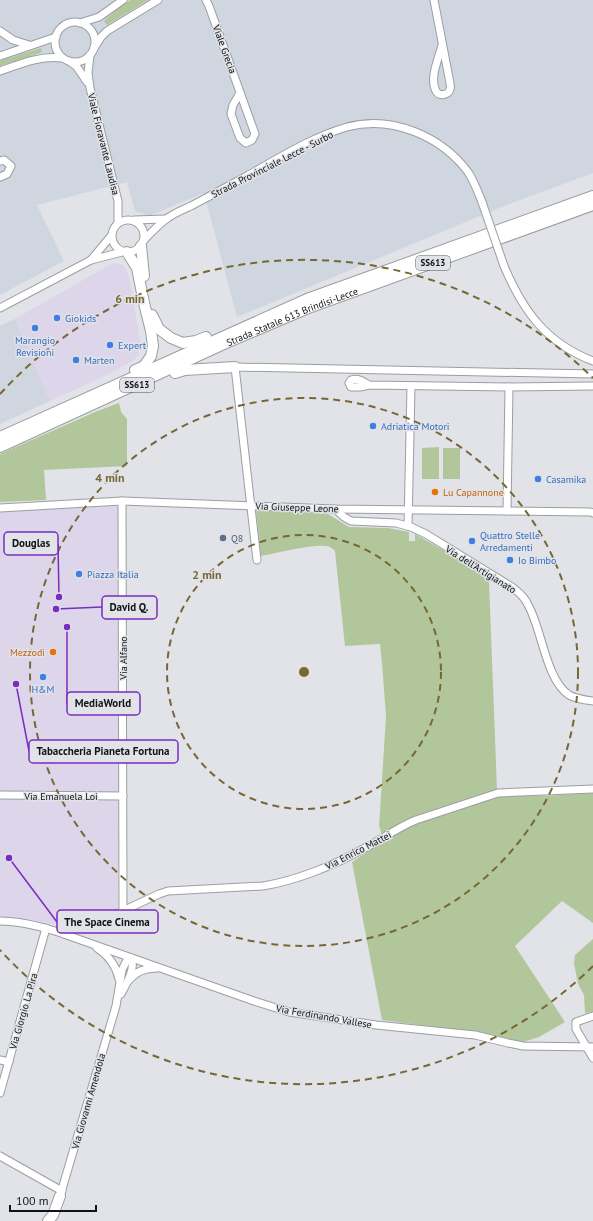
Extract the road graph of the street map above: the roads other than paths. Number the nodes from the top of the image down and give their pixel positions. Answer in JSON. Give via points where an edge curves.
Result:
{"nodes":[{"id":1,"x":123,"y":0,"type":"edge"},
{"id":2,"x":158,"y":0,"type":"edge"},
{"id":3,"x":164,"y":0,"type":"edge"},
{"id":4,"x":434,"y":0,"type":"edge"},
{"id":5,"x":208,"y":2,"type":"edge"},
{"id":6,"x":148,"y":5,"type":"junction"},
{"id":7,"x":80,"y":23,"type":"junction"},
{"id":8,"x":0,"y":31,"type":"edge"},
{"id":9,"x":56,"y":37,"type":"junction"},
{"id":10,"x":32,"y":45,"type":"junction"},
{"id":11,"x":442,"y":45,"type":"junction"},
{"id":12,"x":92,"y":51,"type":"junction"},
{"id":13,"x":0,"y":56,"type":"edge"},
{"id":14,"x":66,"y":60,"type":"junction"},
{"id":15,"x":0,"y":70,"type":"edge"},
{"id":16,"x":90,"y":88,"type":"junction"},
{"id":17,"x":240,"y":93,"type":"junction"},
{"id":18,"x":0,"y":161,"type":"edge"},
{"id":19,"x":0,"y":177,"type":"edge"},
{"id":20,"x":593,"y":196,"type":"edge"},
{"id":21,"x":118,"y":201,"type":"junction"},
{"id":22,"x":593,"y":206,"type":"edge"},
{"id":23,"x":166,"y":219,"type":"junction"},
{"id":24,"x":131,"y":220,"type":"junction"},
{"id":25,"x":118,"y":222,"type":"junction"},
{"id":26,"x":111,"y":236,"type":"junction"},
{"id":27,"x":142,"y":244,"type":"junction"},
{"id":28,"x":125,"y":252,"type":"junction"},
{"id":29,"x":91,"y":260,"type":"junction"},
{"id":30,"x":0,"y":308,"type":"edge"},
{"id":31,"x":265,"y":318,"type":"junction"},
{"id":32,"x":593,"y":361,"type":"edge"},
{"id":33,"x":235,"y":367,"type":"junction"},
{"id":34,"x":593,"y":374,"type":"edge"},
{"id":35,"x":369,"y":385,"type":"dead end"},
{"id":36,"x":411,"y":386,"type":"junction"},
{"id":37,"x":593,"y":386,"type":"edge"},
{"id":38,"x":508,"y":387,"type":"junction"},
{"id":39,"x":102,"y":400,"type":"junction"},
{"id":40,"x":62,"y":408,"type":"junction"},
{"id":41,"x":0,"y":437,"type":"edge"},
{"id":42,"x":0,"y":447,"type":"edge"},
{"id":43,"x":122,"y":501,"type":"junction"},
{"id":44,"x":251,"y":506,"type":"junction"},
{"id":45,"x":0,"y":508,"type":"edge"},
{"id":46,"x":335,"y":509,"type":"junction"},
{"id":47,"x":410,"y":510,"type":"junction"},
{"id":48,"x":507,"y":510,"type":"junction"},
{"id":49,"x":593,"y":513,"type":"edge"},
{"id":50,"x":408,"y":526,"type":"junction"},
{"id":51,"x":257,"y":560,"type":"dead end"},
{"id":52,"x":593,"y":702,"type":"edge"},
{"id":53,"x":593,"y":789,"type":"edge"},
{"id":54,"x":0,"y":795,"type":"edge"},
{"id":55,"x":123,"y":796,"type":"junction"},
{"id":56,"x":123,"y":912,"type":"junction"},
{"id":57,"x":0,"y":922,"type":"edge"},
{"id":58,"x":46,"y":928,"type":"junction"},
{"id":59,"x":58,"y":932,"type":"junction"},
{"id":60,"x":92,"y":944,"type":"junction"},
{"id":61,"x":131,"y":958,"type":"junction"},
{"id":62,"x":163,"y":968,"type":"junction"},
{"id":63,"x":123,"y":985,"type":"junction"},
{"id":64,"x":593,"y":1016,"type":"edge"},
{"id":65,"x":590,"y":1048,"type":"edge"},
{"id":66,"x":593,"y":1058,"type":"edge"},
{"id":67,"x":0,"y":1060,"type":"edge"},
{"id":68,"x":9,"y":1062,"type":"junction"},
{"id":69,"x":0,"y":1093,"type":"edge"},
{"id":70,"x":0,"y":1156,"type":"edge"},
{"id":71,"x":61,"y":1194,"type":"junction"},
{"id":72,"x":48,"y":1221,"type":"edge"},
{"id":73,"x":54,"y":1221,"type":"edge"}],
"edges":[{"from":1,"to":7,"type":"street","via":[[99,17]]},
{"from":2,"to":6,"type":"street"},
{"from":3,"to":6,"type":"street"},
{"from":4,"to":11,"type":"street"},
{"from":5,"to":17,"type":"street","name":"Viale Grecia"},
{"from":6,"to":12,"type":"street","via":[[107,31]]},
{"from":7,"to":9,"type":"street","via":[[68,24],[58,31]]},
{"from":7,"to":12,"type":"street","via":[[90,30],[94,42]]},
{"from":8,"to":10,"type":"street","via":[[21,44]]},
{"from":9,"to":10,"type":"street"},
{"from":9,"to":14,"type":"street","via":[[56,48]]},
{"from":10,"to":13,"type":"street"},
{"from":11,"to":11,"type":"street","via":[[434,76],[436,91],[443,95],[448,94],[450,83]]},
{"from":12,"to":14,"type":"street","via":[[81,61]]},
{"from":12,"to":16,"type":"street","name":"Viale Fioravante Laudisa","via":[[88,73]]},
{"from":14,"to":15,"type":"street","via":[[47,57]]},
{"from":14,"to":16,"type":"street","name":"Viale Fioravante Laudisa","via":[[77,67]]},
{"from":16,"to":21,"type":"street","name":"Viale Fioravante Laudisa"},
{"from":17,"to":17,"type":"street","name":"Viale Grecia","via":[[231,114],[240,138],[246,143],[252,140],[255,134]]},
{"from":18,"to":19,"type":"street","via":[[4,160],[11,166],[7,174]]},
{"from":20,"to":31,"type":"highway","name":"Strada Statale 613 Brindisi-Lecce","number":"SS613","via":[[307,299]]},
{"from":21,"to":24,"type":"street","name":"Viale Fioravante Laudisa"},
{"from":21,"to":25,"type":"street","name":"Viale Fioravante Laudisa"},
{"from":22,"to":39,"type":"highway","name":"Strada Statale 613 Brindisi-Lecce","number":"SS613","via":[[311,307]]},
{"from":23,"to":24,"type":"street","name":"Strada Provinciale Lecce - Surbo"},
{"from":23,"to":27,"type":"street","name":"Strada Provinciale Lecce - Surbo"},
{"from":23,"to":32,"type":"street","name":"Strada Provinciale Lecce - Surbo","bridge":true,"via":[[318,138],[349,126],[382,124],[414,131],[445,149],[463,167],[476,187],[504,266],[522,303],[542,328],[569,350]]},
{"from":24,"to":25,"type":"street"},
{"from":24,"to":27,"type":"street","via":[[143,231]]},
{"from":25,"to":26,"type":"street"},
{"from":26,"to":28,"type":"street","via":[[114,245]]},
{"from":26,"to":29,"type":"street"},
{"from":27,"to":28,"type":"street","via":[[132,252]]},
{"from":27,"to":31,"type":"highway","via":[[142,263],[152,313],[158,330],[171,338],[183,343],[196,341],[244,321]]},
{"from":28,"to":29,"type":"street"},
{"from":28,"to":40,"type":"highway","via":[[137,268],[151,330],[151,356],[144,366],[78,396]]},
{"from":29,"to":30,"type":"street"},
{"from":31,"to":40,"type":"highway","name":"Strada Statale 613 Brindisi-Lecce","number":"SS613"},
{"from":33,"to":34,"type":"street"},
{"from":33,"to":39,"type":"highway","via":[[185,370],[114,400]]},
{"from":33,"to":44,"type":"street"},
{"from":35,"to":36,"type":"street"},
{"from":36,"to":38,"type":"street"},
{"from":36,"to":47,"type":"street"},
{"from":37,"to":38,"type":"street"},
{"from":38,"to":48,"type":"street"},
{"from":39,"to":42,"type":"highway","name":"Strada Statale 613 Brindisi-Lecce","number":"SS613"},
{"from":40,"to":41,"type":"highway","name":"Strada Statale 613 Brindisi-Lecce","number":"SS613"},
{"from":43,"to":44,"type":"street","name":"Via Giuseppe Leone"},
{"from":43,"to":45,"type":"street","name":"Via Giuseppe Leone"},
{"from":43,"to":55,"type":"street","name":"Via Alfano"},
{"from":44,"to":46,"type":"street","name":"Via Giuseppe Leone"},
{"from":44,"to":51,"type":"street"},
{"from":46,"to":47,"type":"street","name":"Via Giuseppe Leone"},
{"from":46,"to":50,"type":"street","name":"Via dell'Artigianato","via":[[352,521]]},
{"from":47,"to":48,"type":"street","name":"Via Giuseppe Leone"},
{"from":47,"to":50,"type":"street"},
{"from":48,"to":49,"type":"street","name":"Via Giuseppe Leone"},
{"from":50,"to":52,"type":"street","name":"Via dell'Artigianato","via":[[426,534],[518,592],[530,608],[556,680],[571,696]]},
{"from":53,"to":56,"type":"street","name":"Via Enrico Mattei","via":[[498,793],[408,823],[330,866],[273,885],[168,891]]},
{"from":54,"to":55,"type":"street","name":"Via Emanuela Loi"},
{"from":55,"to":56,"type":"street","name":"Via Alfano"},
{"from":56,"to":59,"type":"street","name":"Via Enrico Mattei"},
{"from":57,"to":58,"type":"street","name":"Via Ferdinando Vallese"},
{"from":58,"to":59,"type":"street","name":"Via Ferdinando Vallese"},
{"from":58,"to":68,"type":"street","name":"Via Giorgio La Pira"},
{"from":59,"to":60,"type":"street","name":"Via Ferdinando Vallese"},
{"from":60,"to":61,"type":"street","name":"Via Ferdinando Vallese"},
{"from":60,"to":63,"type":"street","via":[[103,951],[112,962]]},
{"from":61,"to":62,"type":"street","name":"Via Ferdinando Vallese"},
{"from":61,"to":63,"type":"street","name":"Via Giovanni Amendola","via":[[133,965]]},
{"from":62,"to":63,"type":"street","name":"Via Giovanni Amendola","via":[[144,969]]},
{"from":62,"to":65,"type":"street","name":"Via Ferdinando Vallese","via":[[289,1012],[376,1025],[474,1035],[523,1046]]},
{"from":63,"to":71,"type":"street","name":"Via Giovanni Amendola"},
{"from":64,"to":65,"type":"street","via":[[576,1022],[575,1025]]},
{"from":65,"to":66,"type":"street"},
{"from":67,"to":68,"type":"street"},
{"from":68,"to":69,"type":"street","name":"Via Giorgio La Pira"},
{"from":70,"to":71,"type":"street"},
{"from":71,"to":72,"type":"highway"},
{"from":71,"to":73,"type":"highway"}]}
